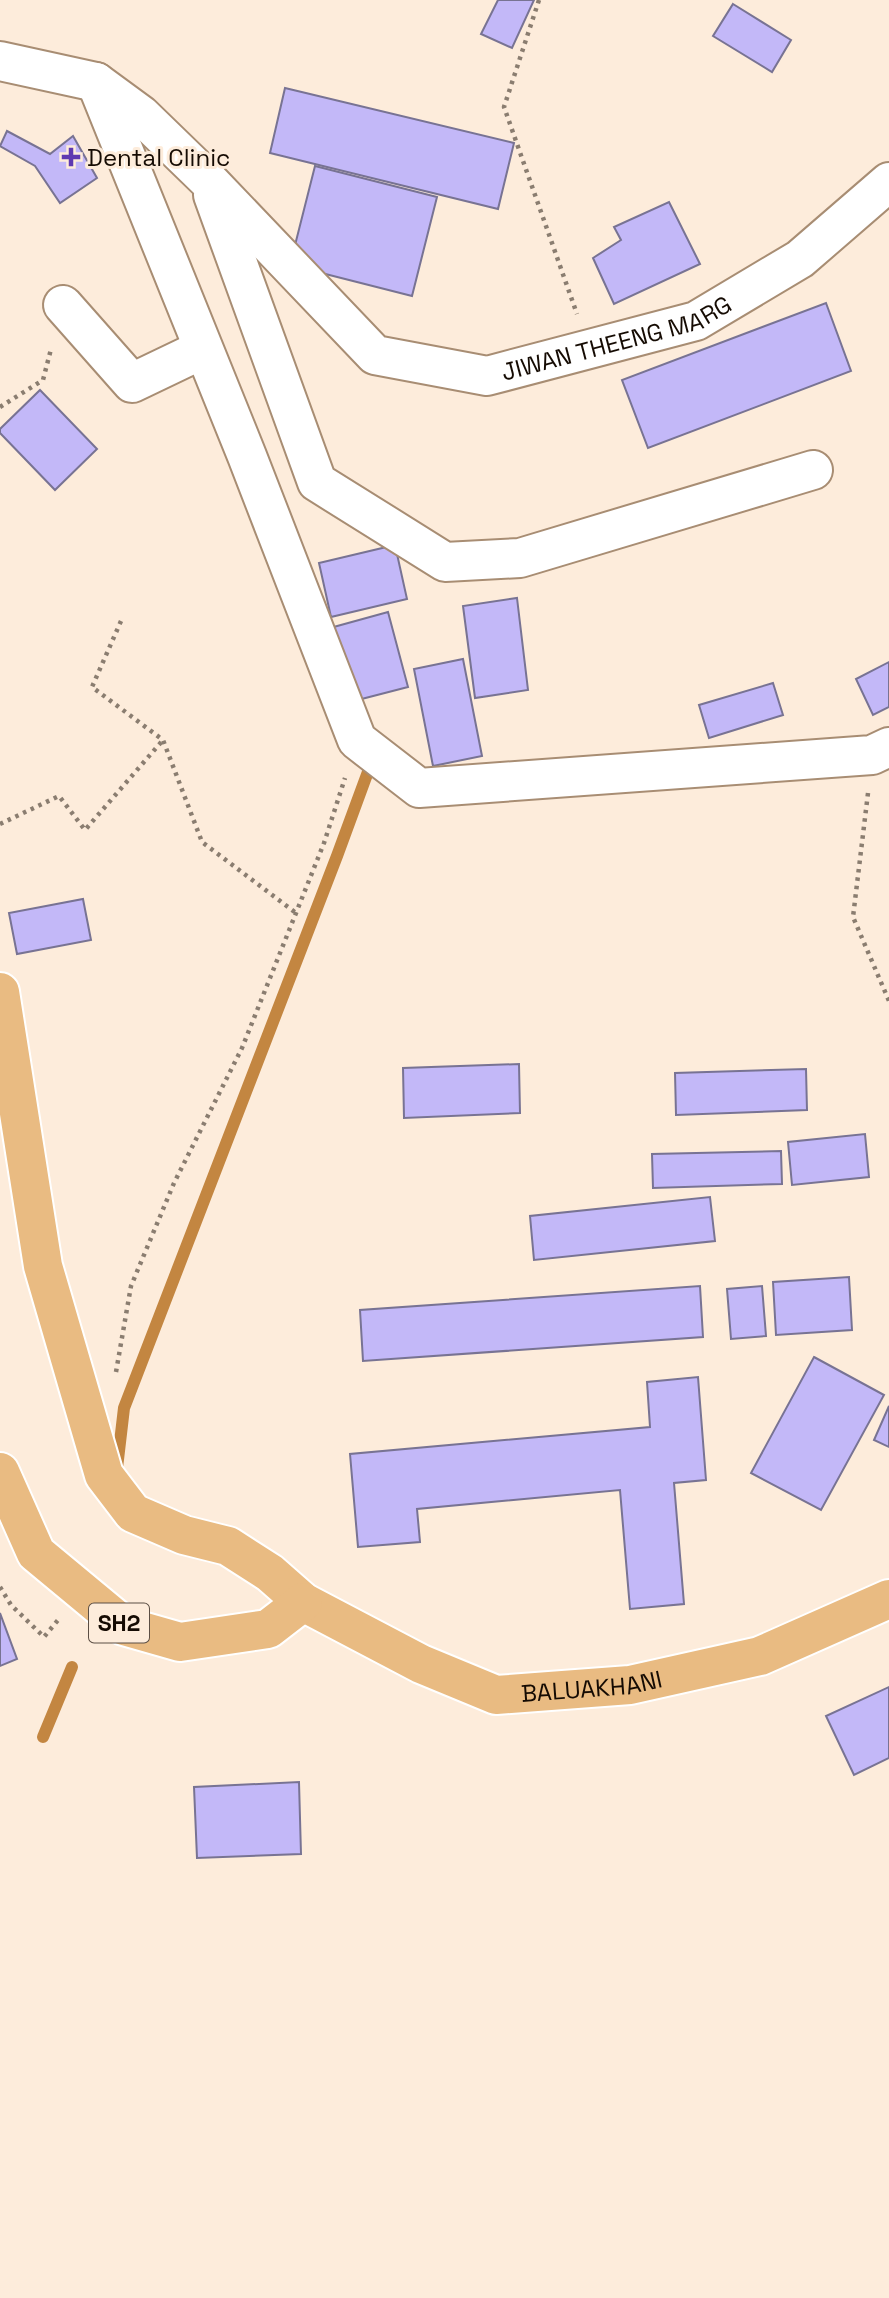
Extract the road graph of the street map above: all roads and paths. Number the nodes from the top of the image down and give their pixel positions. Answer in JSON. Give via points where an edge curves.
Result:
{"nodes":[{"id":1,"x":539,"y":0,"type":"edge"},
{"id":2,"x":0,"y":61,"type":"edge"},
{"id":3,"x":96,"y":82,"type":"junction"},
{"id":4,"x":208,"y":180,"type":"junction"},
{"id":5,"x":889,"y":182,"type":"edge"},
{"id":6,"x":63,"y":305,"type":"joint"},
{"id":7,"x":203,"y":349,"type":"junction"},
{"id":8,"x":590,"y":349,"type":"junction"},
{"id":9,"x":0,"y":407,"type":"edge"},
{"id":10,"x":813,"y":470,"type":"dead end"},
{"id":11,"x":121,"y":621,"type":"dead end"},
{"id":12,"x":163,"y":740,"type":"junction"},
{"id":13,"x":357,"y":740,"type":"junction"},
{"id":14,"x":881,"y":751,"type":"edge"},
{"id":15,"x":0,"y":824,"type":"edge"},
{"id":16,"x":296,"y":913,"type":"junction"},
{"id":17,"x":0,"y":992,"type":"edge"},
{"id":18,"x":889,"y":1001,"type":"edge"},
{"id":19,"x":114,"y":1381,"type":"dead end"},
{"id":20,"x":0,"y":1472,"type":"edge"},
{"id":21,"x":0,"y":1587,"type":"edge"},
{"id":22,"x":80,"y":1592,"type":"junction"},
{"id":23,"x":889,"y":1598,"type":"edge"},
{"id":24,"x":303,"y":1602,"type":"junction"}],
"edges":[{"from":1,"to":8,"type":"path","via":[[505,107]]},
{"from":2,"to":3,"type":"street","name":"JIWAN THEENG MARG"},
{"from":3,"to":4,"type":"street","name":"JIWAN THEENG MARG","via":[[141,115]]},
{"from":3,"to":7,"type":"street"},
{"from":4,"to":8,"type":"street","name":"JIWAN THEENG MARG","via":[[375,355],[487,376]]},
{"from":4,"to":10,"type":"street","via":[[317,482],[445,562],[520,558]]},
{"from":5,"to":8,"type":"street","name":"JIWAN THEENG MARG","via":[[800,259],[696,321]]},
{"from":6,"to":7,"type":"street","via":[[132,383]]},
{"from":6,"to":9,"type":"path","via":[[43,380]]},
{"from":7,"to":13,"type":"street"},
{"from":11,"to":12,"type":"path","via":[[92,687]]},
{"from":12,"to":15,"type":"path","via":[[85,830],[59,796]]},
{"from":12,"to":16,"type":"path","via":[[202,842]]},
{"from":13,"to":14,"type":"street","via":[[419,788]]},
{"from":13,"to":16,"type":"path"},
{"from":14,"to":18,"type":"path","via":[[853,917]]},
{"from":16,"to":19,"type":"path","via":[[242,1048],[174,1183],[131,1286]]},
{"from":17,"to":24,"type":"main road","name":"BALUAKHANI","via":[[43,1266],[104,1475],[133,1513],[184,1535],[228,1546]]},
{"from":20,"to":22,"type":"main road","number":"SH2","via":[[36,1553]]},
{"from":21,"to":22,"type":"path","via":[[11,1605],[44,1637]]},
{"from":22,"to":24,"type":"main road","number":"SH2","via":[[124,1626],[180,1642],[268,1629]]},
{"from":23,"to":24,"type":"main road","name":"BALUAKHANI","via":[[760,1656],[630,1685],[496,1695],[421,1664]]}]}
